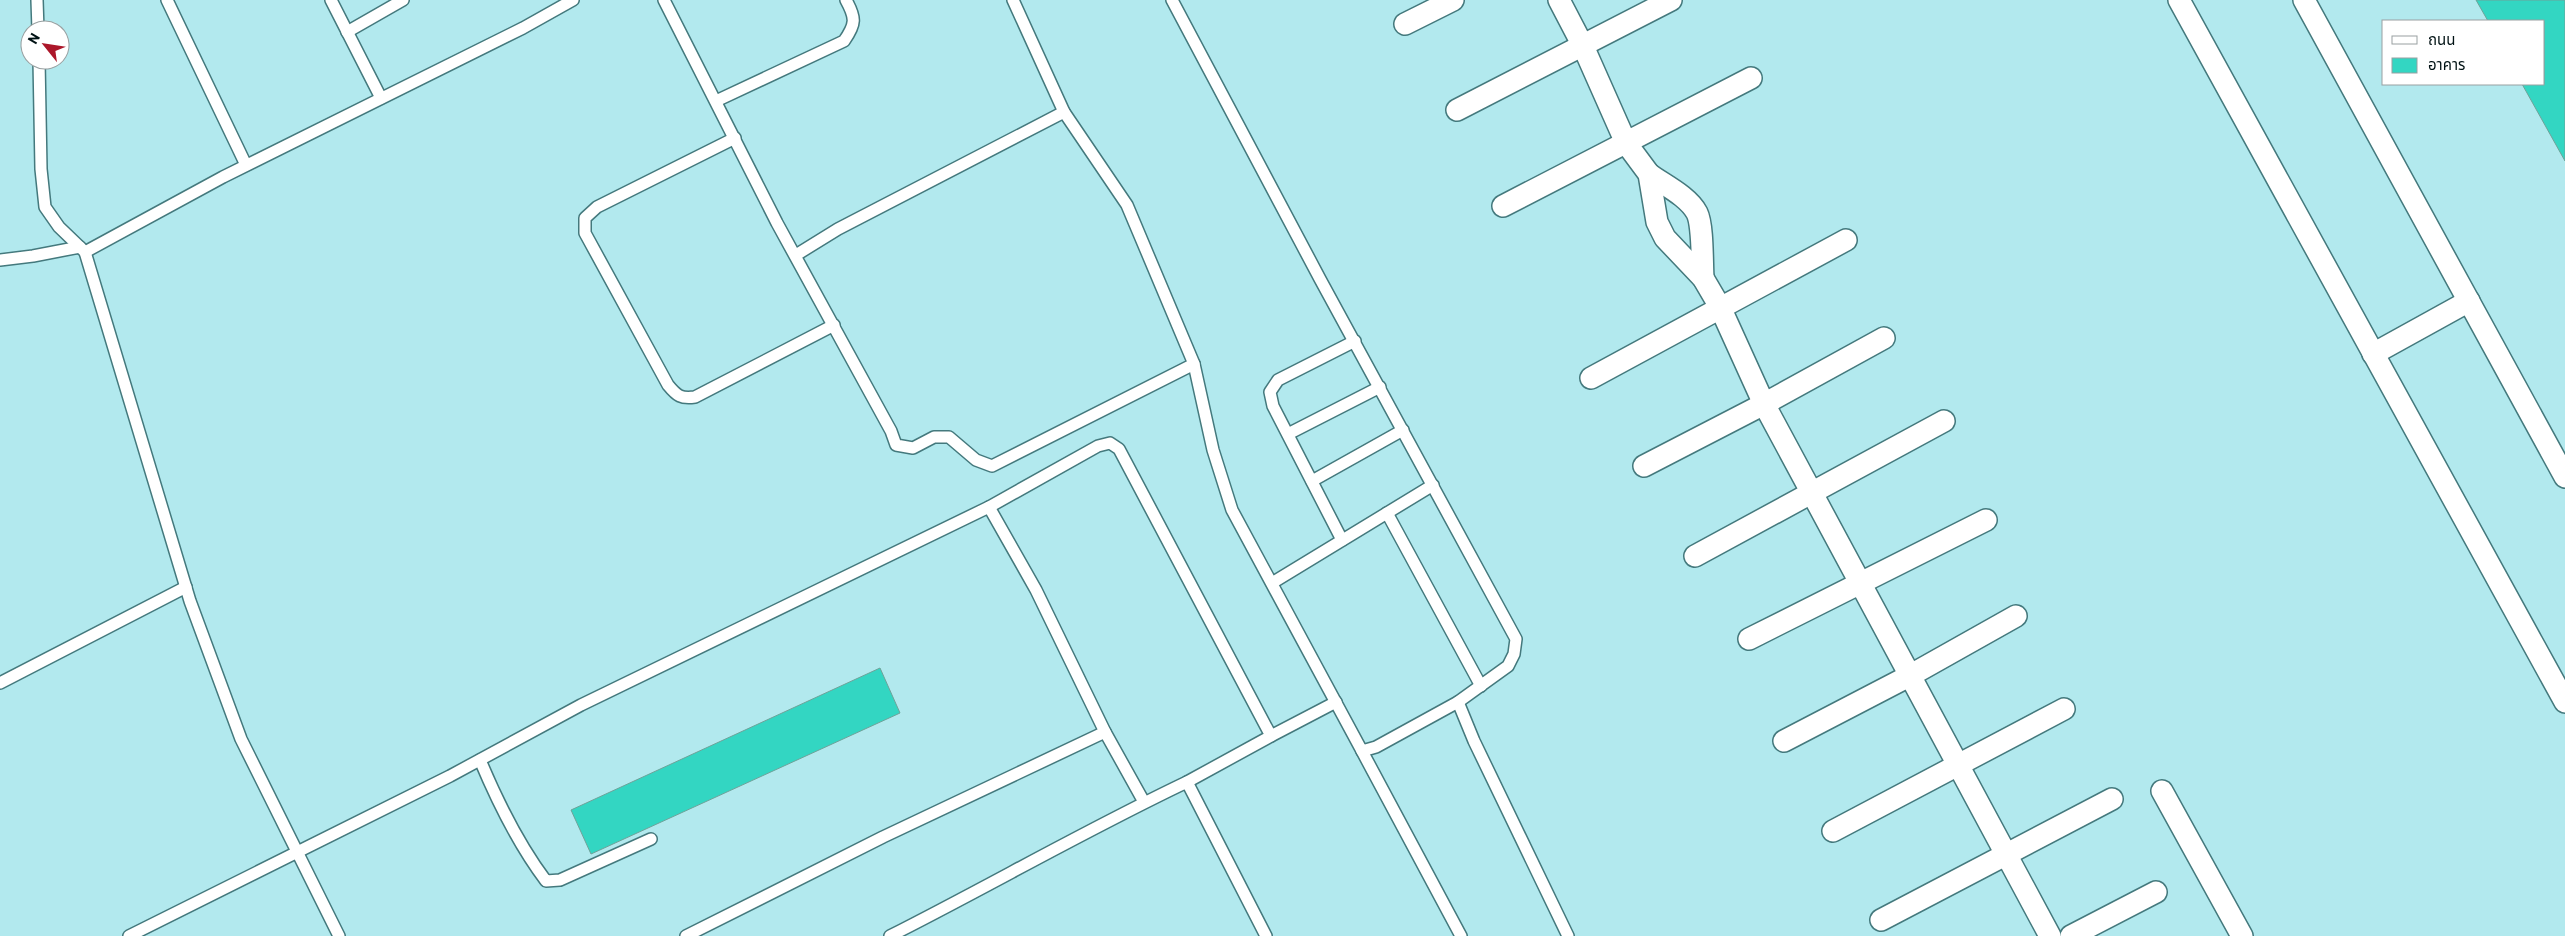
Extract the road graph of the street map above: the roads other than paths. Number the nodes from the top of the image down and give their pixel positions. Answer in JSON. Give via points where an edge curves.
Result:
{"nodes":[{"id":1,"x":37,"y":0,"type":"edge"},
{"id":2,"x":167,"y":0,"type":"edge"},
{"id":3,"x":331,"y":0,"type":"edge"},
{"id":4,"x":403,"y":0,"type":"edge"},
{"id":5,"x":573,"y":0,"type":"edge"},
{"id":6,"x":664,"y":0,"type":"edge"},
{"id":7,"x":846,"y":0,"type":"edge"},
{"id":8,"x":1013,"y":0,"type":"edge"},
{"id":9,"x":1172,"y":0,"type":"edge"},
{"id":10,"x":1453,"y":0,"type":"edge"},
{"id":11,"x":1559,"y":0,"type":"edge"},
{"id":12,"x":1671,"y":0,"type":"edge"},
{"id":13,"x":2179,"y":0,"type":"edge"},
{"id":14,"x":2304,"y":0,"type":"edge"},
{"id":15,"x":38,"y":20,"type":"edge"},
{"id":16,"x":1406,"y":24,"type":"dead end"},
{"id":17,"x":347,"y":32,"type":"junction"},
{"id":18,"x":1582,"y":46,"type":"junction"},
{"id":19,"x":38,"y":70,"type":"edge"},
{"id":20,"x":1751,"y":78,"type":"dead end"},
{"id":21,"x":381,"y":98,"type":"junction"},
{"id":22,"x":716,"y":100,"type":"junction"},
{"id":23,"x":1457,"y":110,"type":"dead end"},
{"id":24,"x":1064,"y":112,"type":"junction"},
{"id":25,"x":735,"y":138,"type":"junction"},
{"id":26,"x":1626,"y":143,"type":"junction"},
{"id":27,"x":246,"y":165,"type":"junction"},
{"id":28,"x":1649,"y":174,"type":"junction"},
{"id":29,"x":1503,"y":206,"type":"dead end"},
{"id":30,"x":1846,"y":240,"type":"dead end"},
{"id":31,"x":82,"y":250,"type":"junction"},
{"id":32,"x":796,"y":255,"type":"junction"},
{"id":33,"x":0,"y":260,"type":"edge"},
{"id":34,"x":1703,"y":278,"type":"junction"},
{"id":35,"x":2469,"y":301,"type":"junction"},
{"id":36,"x":1720,"y":307,"type":"junction"},
{"id":37,"x":834,"y":325,"type":"junction"},
{"id":38,"x":1884,"y":338,"type":"dead end"},
{"id":39,"x":1355,"y":341,"type":"junction"},
{"id":40,"x":2373,"y":354,"type":"junction"},
{"id":41,"x":1194,"y":364,"type":"junction"},
{"id":42,"x":1592,"y":378,"type":"dead end"},
{"id":43,"x":1380,"y":388,"type":"junction"},
{"id":44,"x":1764,"y":404,"type":"junction"},
{"id":45,"x":1944,"y":421,"type":"dead end"},
{"id":46,"x":1403,"y":430,"type":"junction"},
{"id":47,"x":1288,"y":434,"type":"junction"},
{"id":48,"x":1644,"y":466,"type":"dead end"},
{"id":49,"x":2565,"y":477,"type":"edge"},
{"id":50,"x":1312,"y":481,"type":"junction"},
{"id":51,"x":1432,"y":484,"type":"junction"},
{"id":52,"x":1812,"y":492,"type":"junction"},
{"id":53,"x":989,"y":507,"type":"junction"},
{"id":54,"x":1387,"y":513,"type":"junction"},
{"id":55,"x":1986,"y":520,"type":"dead end"},
{"id":56,"x":1342,"y":540,"type":"junction"},
{"id":57,"x":1695,"y":556,"type":"dead end"},
{"id":58,"x":1861,"y":581,"type":"junction"},
{"id":59,"x":1272,"y":583,"type":"junction"},
{"id":60,"x":186,"y":587,"type":"junction"},
{"id":61,"x":2016,"y":616,"type":"dead end"},
{"id":62,"x":1749,"y":639,"type":"dead end"},
{"id":63,"x":1911,"y":675,"type":"junction"},
{"id":64,"x":0,"y":683,"type":"edge"},
{"id":65,"x":1481,"y":686,"type":"junction"},
{"id":66,"x":2562,"y":692,"type":"edge"},
{"id":67,"x":1336,"y":702,"type":"junction"},
{"id":68,"x":1458,"y":702,"type":"junction"},
{"id":69,"x":2064,"y":709,"type":"dead end"},
{"id":70,"x":1105,"y":732,"type":"junction"},
{"id":71,"x":1271,"y":736,"type":"junction"},
{"id":72,"x":1784,"y":741,"type":"dead end"},
{"id":73,"x":1362,"y":750,"type":"junction"},
{"id":74,"x":480,"y":760,"type":"junction"},
{"id":75,"x":1959,"y":766,"type":"junction"},
{"id":76,"x":1187,"y":782,"type":"junction"},
{"id":77,"x":2162,"y":792,"type":"dead end"},
{"id":78,"x":2112,"y":799,"type":"dead end"},
{"id":79,"x":1144,"y":802,"type":"junction"},
{"id":80,"x":1832,"y":831,"type":"dead end"},
{"id":81,"x":651,"y":839,"type":"dead end"},
{"id":82,"x":298,"y":853,"type":"junction"},
{"id":83,"x":2006,"y":855,"type":"junction"},
{"id":84,"x":2156,"y":892,"type":"dead end"},
{"id":85,"x":1881,"y":920,"type":"dead end"},
{"id":86,"x":129,"y":936,"type":"edge"},
{"id":87,"x":339,"y":936,"type":"edge"},
{"id":88,"x":686,"y":936,"type":"edge"},
{"id":89,"x":890,"y":936,"type":"edge"},
{"id":90,"x":1266,"y":936,"type":"edge"},
{"id":91,"x":1461,"y":936,"type":"edge"},
{"id":92,"x":1568,"y":936,"type":"edge"},
{"id":93,"x":2050,"y":936,"type":"edge"},
{"id":94,"x":2071,"y":936,"type":"edge"},
{"id":95,"x":2242,"y":936,"type":"edge"}],
"edges":[{"from":1,"to":15,"type":"lane"},
{"from":2,"to":27,"type":"lane"},
{"from":3,"to":17,"type":"lane"},
{"from":4,"to":17,"type":"lane"},
{"from":5,"to":21,"type":"lane"},
{"from":6,"to":22,"type":"lane"},
{"from":7,"to":22,"type":"lane","via":[[854,16],[851,31],[844,41]]},
{"from":8,"to":24,"type":"lane"},
{"from":9,"to":39,"type":"lane"},
{"from":10,"to":16,"type":"street"},
{"from":11,"to":18,"type":"street"},
{"from":12,"to":18,"type":"street"},
{"from":13,"to":40,"type":"street"},
{"from":14,"to":35,"type":"street"},
{"from":17,"to":21,"type":"lane"},
{"from":18,"to":23,"type":"street"},
{"from":18,"to":26,"type":"street"},
{"from":19,"to":31,"type":"lane","via":[[45,207]]},
{"from":20,"to":26,"type":"street"},
{"from":21,"to":27,"type":"lane"},
{"from":22,"to":25,"type":"lane"},
{"from":24,"to":32,"type":"lane","via":[[838,229]]},
{"from":24,"to":41,"type":"lane","via":[[1127,205]]},
{"from":25,"to":32,"type":"lane"},
{"from":25,"to":37,"type":"lane","via":[[597,207],[584,218],[584,233],[676,396],[695,397]]},
{"from":26,"to":28,"type":"street"},
{"from":26,"to":29,"type":"street"},
{"from":27,"to":31,"type":"lane"},
{"from":28,"to":34,"type":"street","via":[[1653,204],[1665,238]]},
{"from":28,"to":34,"type":"street","via":[[1686,200],[1696,212],[1700,223]]},
{"from":30,"to":36,"type":"street"},
{"from":31,"to":33,"type":"lane"},
{"from":31,"to":60,"type":"lane"},
{"from":32,"to":37,"type":"lane"},
{"from":34,"to":36,"type":"street"},
{"from":35,"to":40,"type":"street"},
{"from":35,"to":49,"type":"street"},
{"from":36,"to":42,"type":"street"},
{"from":36,"to":44,"type":"street"},
{"from":37,"to":41,"type":"lane","via":[[896,445],[913,448],[934,437],[949,438],[976,460],[992,466]]},
{"from":38,"to":44,"type":"street"},
{"from":39,"to":43,"type":"lane"},
{"from":39,"to":47,"type":"lane","via":[[1278,380],[1270,392]]},
{"from":40,"to":66,"type":"street"},
{"from":41,"to":59,"type":"lane","via":[[1213,450],[1232,510]]},
{"from":43,"to":46,"type":"lane"},
{"from":43,"to":47,"type":"lane"},
{"from":44,"to":48,"type":"street"},
{"from":44,"to":52,"type":"street"},
{"from":45,"to":52,"type":"street"},
{"from":46,"to":50,"type":"lane"},
{"from":46,"to":51,"type":"lane"},
{"from":47,"to":50,"type":"lane"},
{"from":50,"to":56,"type":"lane"},
{"from":51,"to":54,"type":"lane"},
{"from":51,"to":65,"type":"lane","via":[[1516,639],[1508,666]]},
{"from":52,"to":57,"type":"street"},
{"from":52,"to":58,"type":"street"},
{"from":53,"to":70,"type":"lane","via":[[1036,590]]},
{"from":53,"to":71,"type":"lane","via":[[1098,446],[1110,443],[1119,450]]},
{"from":53,"to":74,"type":"lane","via":[[581,705]]},
{"from":54,"to":56,"type":"lane"},
{"from":54,"to":65,"type":"lane"},
{"from":55,"to":58,"type":"street"},
{"from":56,"to":59,"type":"lane"},
{"from":58,"to":62,"type":"street"},
{"from":58,"to":63,"type":"street"},
{"from":59,"to":67,"type":"lane"},
{"from":60,"to":64,"type":"lane"},
{"from":60,"to":82,"type":"lane","via":[[241,738]]},
{"from":61,"to":63,"type":"street"},
{"from":63,"to":72,"type":"street"},
{"from":63,"to":75,"type":"street"},
{"from":65,"to":68,"type":"lane"},
{"from":67,"to":71,"type":"lane"},
{"from":67,"to":73,"type":"lane"},
{"from":68,"to":73,"type":"lane","via":[[1376,747]]},
{"from":68,"to":92,"type":"lane"},
{"from":69,"to":75,"type":"street"},
{"from":70,"to":79,"type":"lane"},
{"from":70,"to":88,"type":"lane","via":[[883,836]]},
{"from":71,"to":76,"type":"lane"},
{"from":73,"to":91,"type":"lane"},
{"from":74,"to":81,"type":"lane","via":[[500,806],[533,865],[546,881],[560,880]]},
{"from":74,"to":82,"type":"lane"},
{"from":75,"to":80,"type":"street"},
{"from":75,"to":83,"type":"street"},
{"from":76,"to":79,"type":"lane"},
{"from":76,"to":90,"type":"lane"},
{"from":77,"to":95,"type":"street"},
{"from":78,"to":83,"type":"street"},
{"from":79,"to":89,"type":"lane"},
{"from":82,"to":86,"type":"lane"},
{"from":82,"to":87,"type":"lane"},
{"from":83,"to":85,"type":"street"},
{"from":83,"to":93,"type":"street"},
{"from":84,"to":94,"type":"street"}]}
